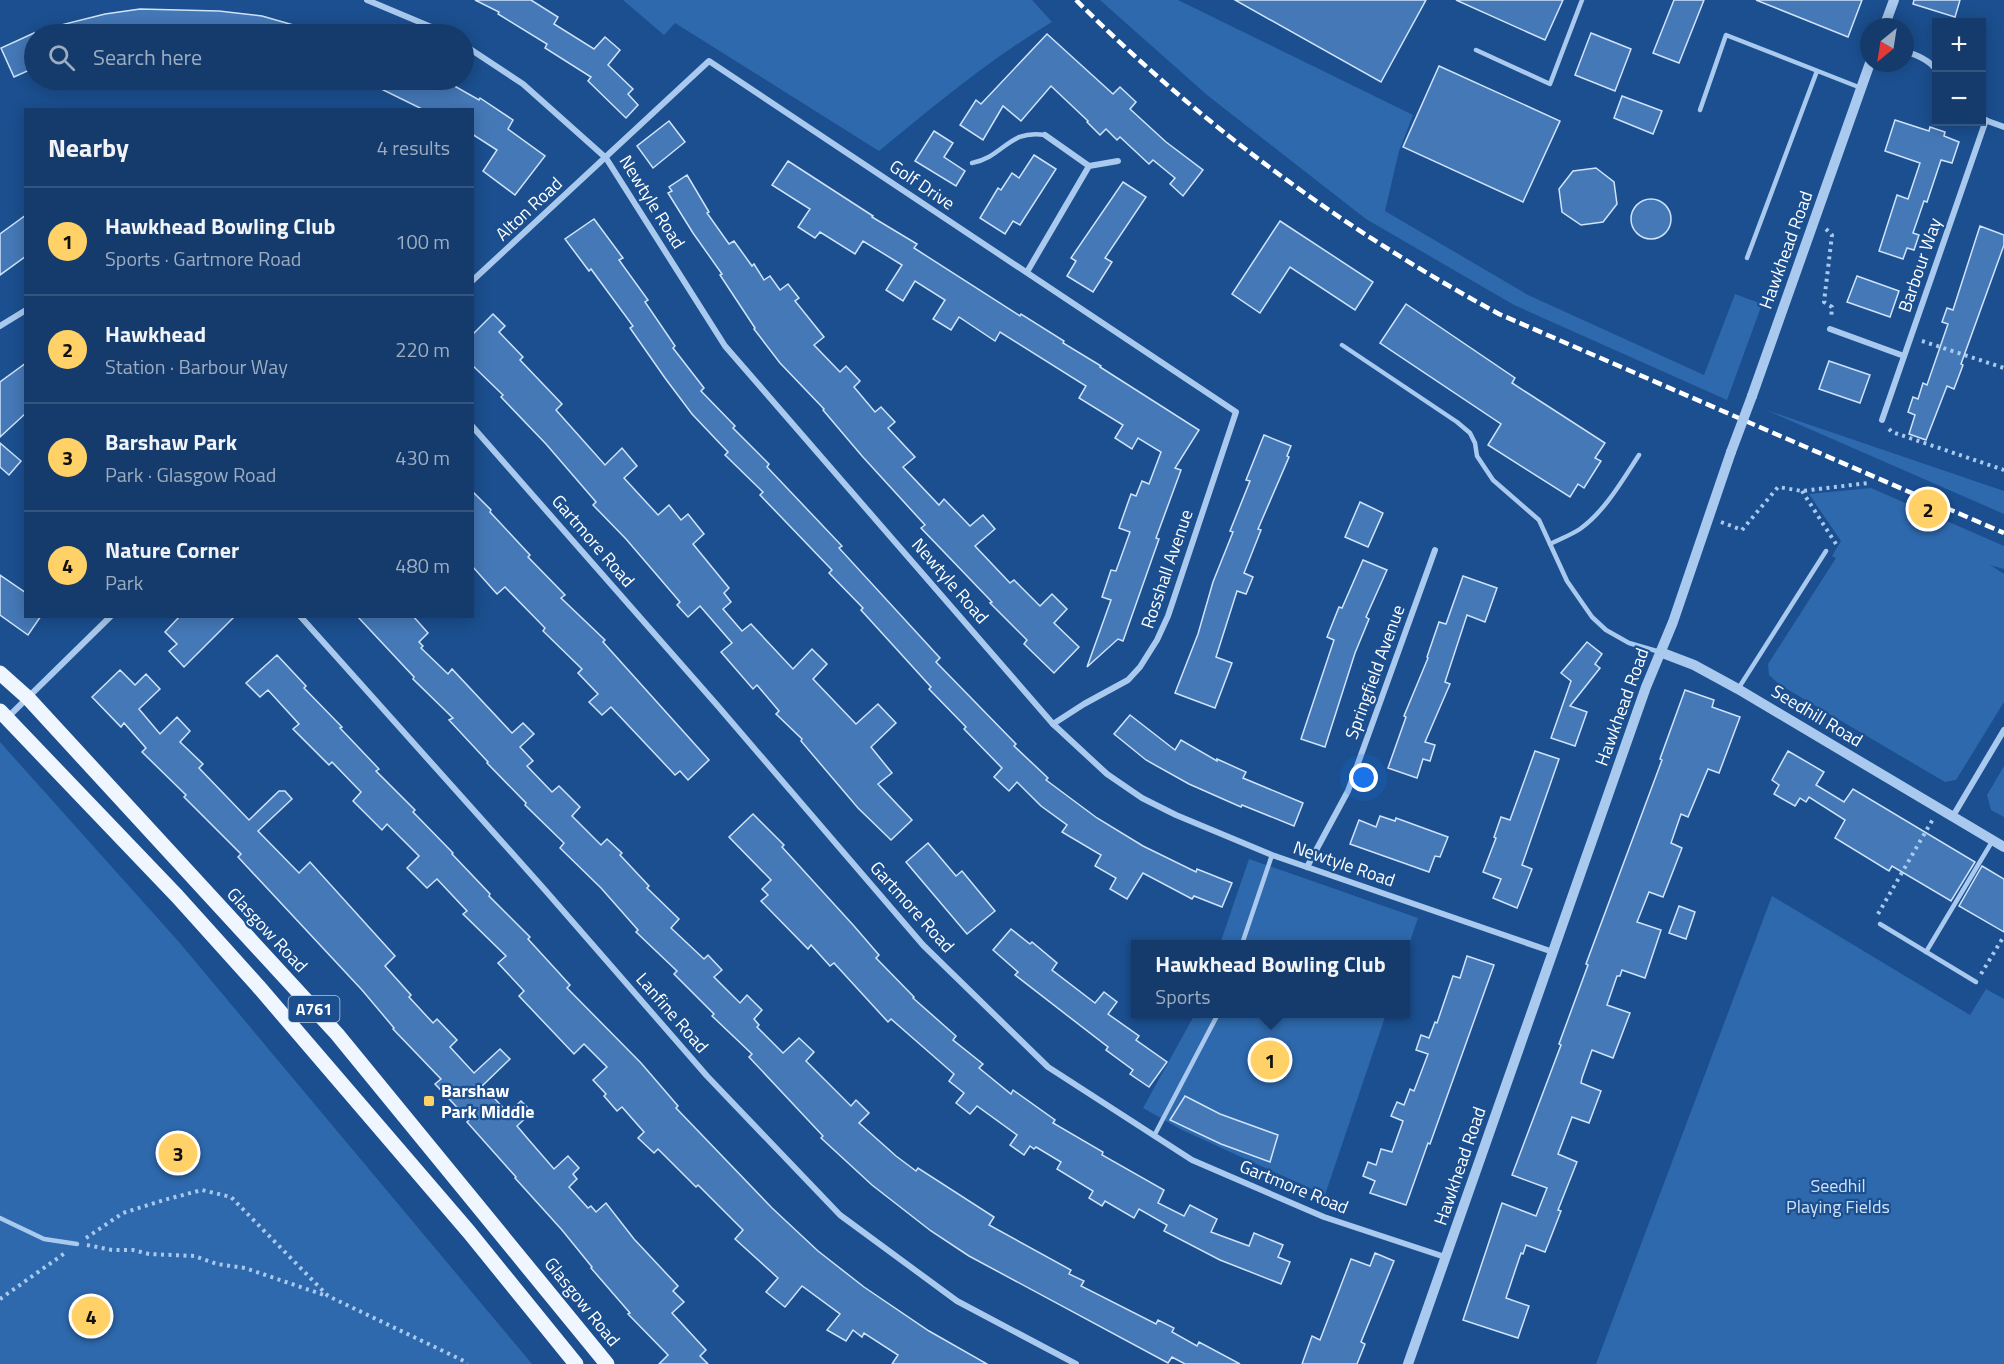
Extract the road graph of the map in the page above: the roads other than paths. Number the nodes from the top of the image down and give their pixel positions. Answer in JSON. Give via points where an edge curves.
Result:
{"nodes":[{"id":1,"x":367,"y":0,"type":"edge"},
{"id":2,"x":1582,"y":0,"type":"edge"},
{"id":3,"x":1894,"y":0,"type":"edge"},
{"id":4,"x":1887,"y":18,"type":"edge"},
{"id":5,"x":424,"y":24,"type":"edge"},
{"id":6,"x":1476,"y":50,"type":"dead end"},
{"id":7,"x":474,"y":52,"type":"edge"},
{"id":8,"x":1914,"y":54,"type":"edge"},
{"id":9,"x":1932,"y":64,"type":"edge"},
{"id":10,"x":1817,"y":70,"type":"junction"},
{"id":11,"x":1867,"y":72,"type":"edge"},
{"id":12,"x":1861,"y":87,"type":"junction"},
{"id":13,"x":1700,"y":110,"type":"dead end"},
{"id":14,"x":1986,"y":120,"type":"edge"},
{"id":15,"x":1982,"y":126,"type":"edge"},
{"id":16,"x":2004,"y":127,"type":"edge"},
{"id":17,"x":1045,"y":135,"type":"joint"},
{"id":18,"x":606,"y":158,"type":"junction"},
{"id":19,"x":1118,"y":161,"type":"dead end"},
{"id":20,"x":972,"y":163,"type":"dead end"},
{"id":21,"x":1089,"y":166,"type":"junction"},
{"id":22,"x":1747,"y":258,"type":"dead end"},
{"id":23,"x":1027,"y":272,"type":"junction"},
{"id":24,"x":474,"y":279,"type":"edge"},
{"id":25,"x":24,"y":311,"type":"edge"},
{"id":26,"x":0,"y":326,"type":"edge"},
{"id":27,"x":1830,"y":329,"type":"road end"},
{"id":28,"x":1342,"y":345,"type":"dead end"},
{"id":29,"x":1904,"y":356,"type":"junction"},
{"id":30,"x":1236,"y":412,"type":"joint"},
{"id":31,"x":1882,"y":420,"type":"road end"},
{"id":32,"x":474,"y":428,"type":"edge"},
{"id":33,"x":1639,"y":455,"type":"dead end"},
{"id":34,"x":1550,"y":544,"type":"junction"},
{"id":35,"x":1435,"y":550,"type":"dead end"},
{"id":36,"x":1826,"y":551,"type":"road end"},
{"id":37,"x":109,"y":618,"type":"edge"},
{"id":38,"x":302,"y":618,"type":"edge"},
{"id":39,"x":1660,"y":652,"type":"junction"},
{"id":40,"x":0,"y":673,"type":"edge"},
{"id":41,"x":1738,"y":689,"type":"junction"},
{"id":42,"x":28,"y":698,"type":"junction"},
{"id":43,"x":4,"y":714,"type":"edge"},
{"id":44,"x":1053,"y":724,"type":"junction"},
{"id":45,"x":2004,"y":730,"type":"edge"},
{"id":46,"x":1953,"y":816,"type":"junction"},
{"id":47,"x":1993,"y":840,"type":"junction"},
{"id":48,"x":2004,"y":847,"type":"edge"},
{"id":49,"x":1272,"y":855,"type":"junction"},
{"id":50,"x":1307,"y":867,"type":"junction"},
{"id":51,"x":1880,"y":924,"type":"road end"},
{"id":52,"x":1244,"y":940,"type":"edge"},
{"id":53,"x":1553,"y":952,"type":"junction"},
{"id":54,"x":1926,"y":952,"type":"junction"},
{"id":55,"x":1976,"y":982,"type":"road end"},
{"id":56,"x":1216,"y":1018,"type":"edge"},
{"id":57,"x":1154,"y":1136,"type":"junction"},
{"id":58,"x":0,"y":1218,"type":"edge"},
{"id":59,"x":77,"y":1244,"type":"road end"},
{"id":60,"x":1445,"y":1257,"type":"junction"},
{"id":61,"x":576,"y":1364,"type":"edge"},
{"id":62,"x":607,"y":1364,"type":"edge"},
{"id":63,"x":1076,"y":1364,"type":"edge"},
{"id":64,"x":1408,"y":1364,"type":"edge"}],
"edges":[{"from":1,"to":5,"type":"street"},
{"from":2,"to":6,"type":"lane","via":[[1550,84]]},
{"from":3,"to":4,"type":"street"},
{"from":7,"to":18,"type":"street","name":"Newtyle Road","via":[[523,84]]},
{"from":8,"to":9,"type":"street"},
{"from":10,"to":12,"type":"lane"},
{"from":10,"to":13,"type":"lane","via":[[1726,35]]},
{"from":10,"to":22,"type":"lane"},
{"from":11,"to":12,"type":"street","name":"Hawkhead Road"},
{"from":12,"to":39,"type":"street","name":"Hawkhead Road","bridge":true},
{"from":14,"to":16,"type":"street"},
{"from":15,"to":29,"type":"street","name":"Barbour Way"},
{"from":17,"to":20,"type":"lane","via":[[1025,134],[1012,139],[993,156]]},
{"from":17,"to":21,"type":"street"},
{"from":18,"to":23,"type":"street","name":"Golf Drive","via":[[709,61]]},
{"from":18,"to":24,"type":"street","name":"Alton Road"},
{"from":18,"to":44,"type":"street","name":"Newtyle Road","via":[[725,346]]},
{"from":19,"to":21,"type":"street"},
{"from":21,"to":23,"type":"street"},
{"from":23,"to":30,"type":"street","name":"Golf Drive"},
{"from":25,"to":26,"type":"street"},
{"from":27,"to":29,"type":"street"},
{"from":28,"to":34,"type":"lane","via":[[1470,433],[1483,468],[1539,520]]},
{"from":29,"to":31,"type":"street","name":"Barbour Way"},
{"from":30,"to":44,"type":"street","name":"Rosshall Avenue","via":[[1158,640],[1128,680]]},
{"from":32,"to":57,"type":"street","name":"Gartmore Road","via":[[923,945],[1048,1067]]},
{"from":33,"to":34,"type":"lane","via":[[1592,519]]},
{"from":34,"to":39,"type":"lane","via":[[1567,581],[1592,617],[1629,643]]},
{"from":35,"to":50,"type":"street","name":"Springfield Avenue","via":[[1348,791]]},
{"from":36,"to":41,"type":"lane"},
{"from":37,"to":42,"type":"street"},
{"from":38,"to":63,"type":"street","name":"Lanfine Road","via":[[707,1076],[840,1215],[957,1301]]},
{"from":39,"to":41,"type":"street","name":"Seedhill Road"},
{"from":39,"to":53,"type":"street","name":"Hawkhead Road"},
{"from":40,"to":42,"type":"main road","name":"Glasgow Road","number":"A761"},
{"from":41,"to":46,"type":"street","name":"Seedhill Road"},
{"from":42,"to":43,"type":"street"},
{"from":42,"to":62,"type":"main road","name":"Glasgow Road","number":"A761","via":[[338,1034]]},
{"from":43,"to":61,"type":"main road","number":"A761","via":[[258,986],[469,1232]]},
{"from":44,"to":49,"type":"street","name":"Newtyle Road","via":[[1107,774],[1142,798]]},
{"from":45,"to":46,"type":"street"},
{"from":46,"to":47,"type":"street","name":"Seedhill Road"},
{"from":47,"to":48,"type":"street","name":"Seedhill Road"},
{"from":47,"to":54,"type":"lane"},
{"from":49,"to":50,"type":"street","name":"Newtyle Road"},
{"from":49,"to":52,"type":"lane"},
{"from":50,"to":53,"type":"street","name":"Newtyle Road"},
{"from":51,"to":54,"type":"lane"},
{"from":53,"to":60,"type":"street","name":"Hawkhead Road"},
{"from":54,"to":55,"type":"lane"},
{"from":56,"to":57,"type":"lane"},
{"from":57,"to":60,"type":"street","name":"Gartmore Road","via":[[1192,1160],[1324,1217]]},
{"from":58,"to":59,"type":"lane","via":[[44,1239]]},
{"from":60,"to":64,"type":"street","name":"Hawkhead Road"}]}
